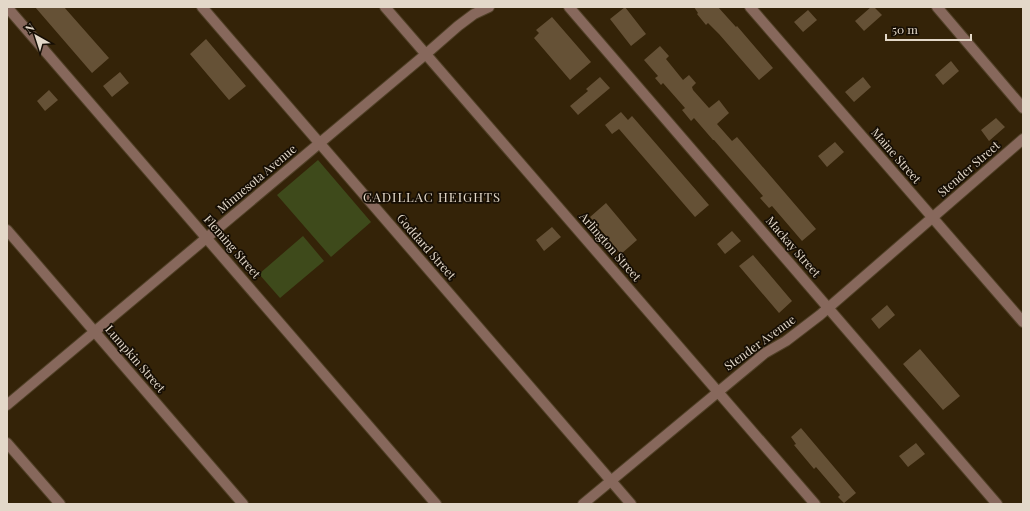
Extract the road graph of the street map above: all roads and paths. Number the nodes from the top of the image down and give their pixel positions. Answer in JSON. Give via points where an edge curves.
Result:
{"nodes":[{"id":1,"x":7,"y":7,"type":"edge"},
{"id":2,"x":202,"y":7,"type":"edge"},
{"id":3,"x":385,"y":7,"type":"edge"},
{"id":4,"x":489,"y":7,"type":"edge"},
{"id":5,"x":569,"y":7,"type":"edge"},
{"id":6,"x":750,"y":7,"type":"edge"},
{"id":7,"x":937,"y":7,"type":"edge"},
{"id":8,"x":426,"y":54,"type":"junction"},
{"id":9,"x":1023,"y":108,"type":"edge"},
{"id":10,"x":1023,"y":139,"type":"edge"},
{"id":11,"x":320,"y":143,"type":"junction"},
{"id":12,"x":932,"y":218,"type":"junction"},
{"id":13,"x":7,"y":230,"type":"edge"},
{"id":14,"x":207,"y":238,"type":"junction"},
{"id":15,"x":828,"y":308,"type":"junction"},
{"id":16,"x":1023,"y":322,"type":"edge"},
{"id":17,"x":95,"y":332,"type":"junction"},
{"id":18,"x":717,"y":392,"type":"junction"},
{"id":19,"x":7,"y":405,"type":"edge"},
{"id":20,"x":7,"y":443,"type":"edge"},
{"id":21,"x":611,"y":481,"type":"junction"},
{"id":22,"x":60,"y":504,"type":"edge"},
{"id":23,"x":243,"y":504,"type":"edge"},
{"id":24,"x":436,"y":504,"type":"edge"},
{"id":25,"x":583,"y":504,"type":"edge"},
{"id":26,"x":631,"y":504,"type":"edge"},
{"id":27,"x":815,"y":504,"type":"edge"},
{"id":28,"x":997,"y":504,"type":"edge"}],
"edges":[{"from":1,"to":14,"type":"street","name":"Fleming Street"},
{"from":2,"to":11,"type":"street","name":"Goddard Street"},
{"from":3,"to":8,"type":"street","name":"Arlington Street"},
{"from":4,"to":8,"type":"street","name":"Minnesota Avenue","via":[[474,14]]},
{"from":5,"to":15,"type":"street","name":"Mackay Street"},
{"from":6,"to":12,"type":"street","name":"Maine Street"},
{"from":7,"to":9,"type":"street"},
{"from":8,"to":11,"type":"street","name":"Minnesota Avenue"},
{"from":8,"to":18,"type":"street","name":"Arlington Street"},
{"from":10,"to":12,"type":"street","name":"Stender Street"},
{"from":11,"to":14,"type":"street","name":"Minnesota Avenue"},
{"from":11,"to":21,"type":"street","name":"Goddard Street"},
{"from":12,"to":15,"type":"street","name":"Stender Avenue"},
{"from":12,"to":16,"type":"street","name":"Maine Street"},
{"from":13,"to":17,"type":"street","name":"Lumpkin Street"},
{"from":14,"to":17,"type":"street","name":"Minnesota Avenue"},
{"from":14,"to":24,"type":"street","name":"Fleming Street"},
{"from":15,"to":18,"type":"street","name":"Stender Avenue","via":[[786,341],[764,353]]},
{"from":15,"to":28,"type":"street","name":"Mackay Street"},
{"from":17,"to":19,"type":"street","name":"Minnesota Avenue"},
{"from":17,"to":23,"type":"street","name":"Lumpkin Street"},
{"from":18,"to":21,"type":"street","name":"Stender Avenue"},
{"from":18,"to":27,"type":"street","name":"Arlington Street"},
{"from":20,"to":22,"type":"street"},
{"from":21,"to":25,"type":"street","name":"Stender Avenue"},
{"from":21,"to":26,"type":"street","name":"Goddard Street"}]}
